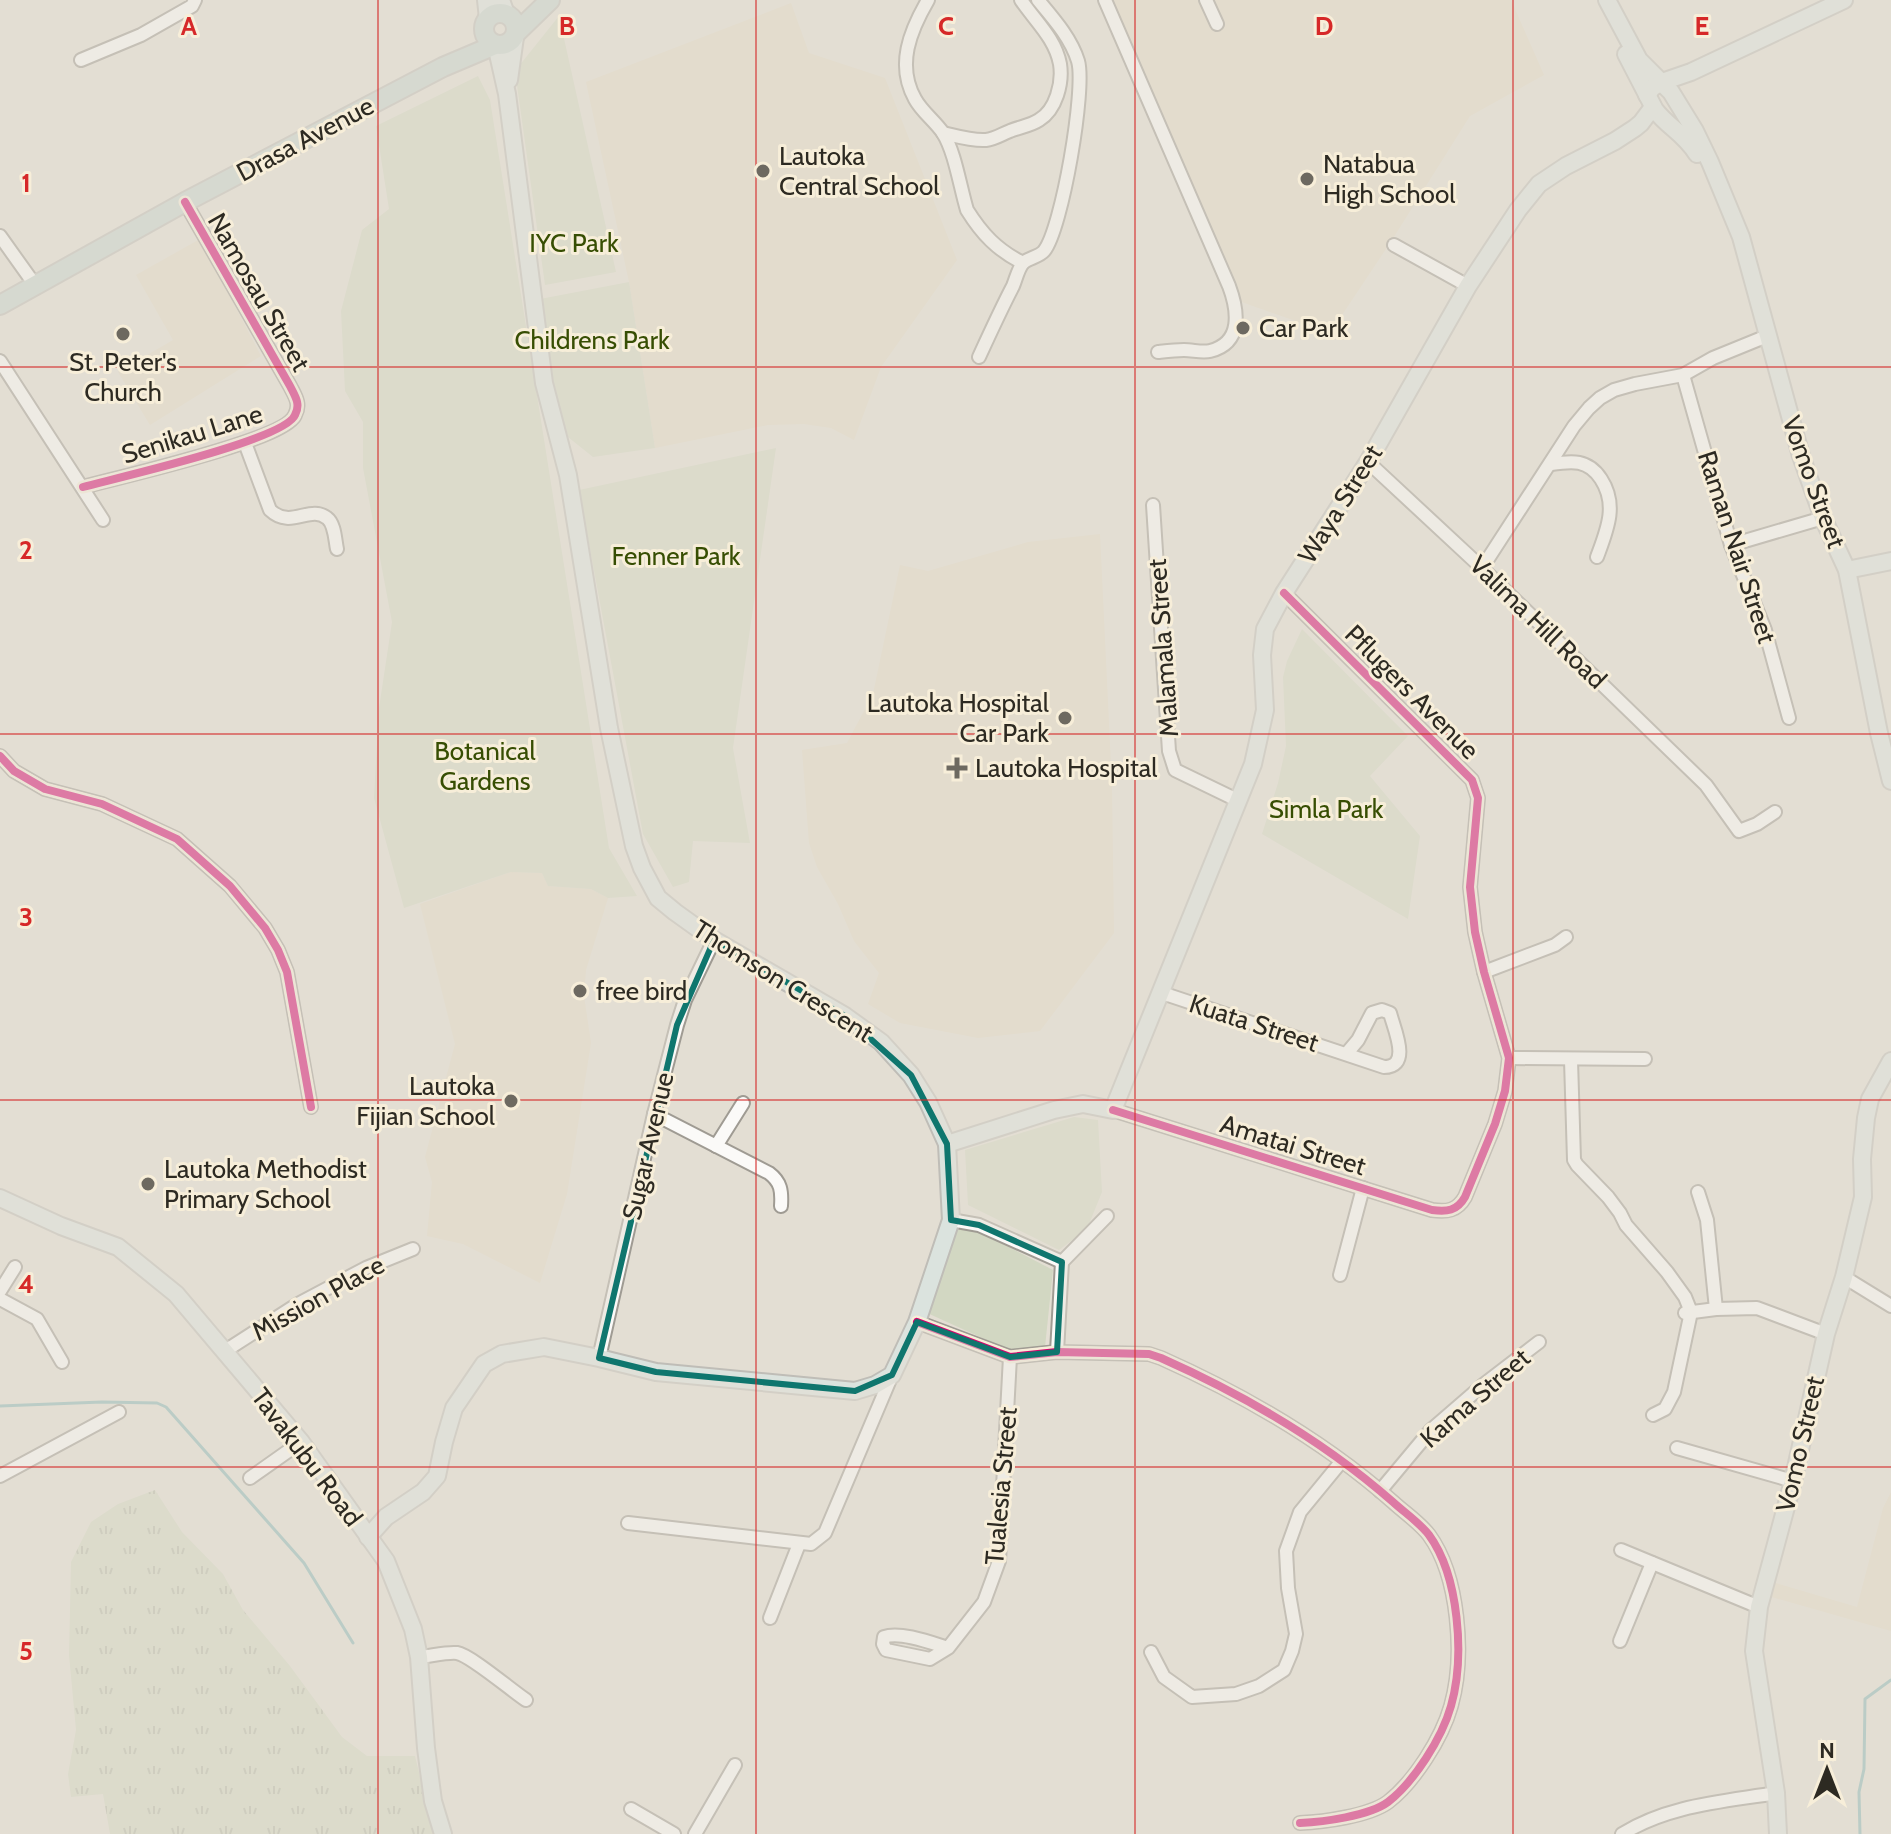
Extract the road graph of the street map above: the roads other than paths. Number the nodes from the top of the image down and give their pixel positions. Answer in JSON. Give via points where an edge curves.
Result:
{"nodes":[{"id":1,"x":195,"y":0,"type":"edge"},
{"id":2,"x":486,"y":0,"type":"edge"},
{"id":3,"x":550,"y":0,"type":"edge"},
{"id":4,"x":928,"y":0,"type":"edge"},
{"id":5,"x":1021,"y":0,"type":"edge"},
{"id":6,"x":1038,"y":0,"type":"edge"},
{"id":7,"x":1105,"y":0,"type":"edge"},
{"id":8,"x":1206,"y":0,"type":"edge"},
{"id":9,"x":1607,"y":0,"type":"edge"},
{"id":10,"x":1837,"y":2,"type":"edge"},
{"id":11,"x":1617,"y":21,"type":"junction"},
{"id":12,"x":497,"y":24,"type":"edge"},
{"id":13,"x":1217,"y":24,"type":"dead end"},
{"id":14,"x":515,"y":35,"type":"junction"},
{"id":15,"x":81,"y":60,"type":"dead end"},
{"id":16,"x":1712,"y":62,"type":"junction"},
{"id":17,"x":1662,"y":82,"type":"junction"},
{"id":18,"x":507,"y":94,"type":"junction"},
{"id":19,"x":1650,"y":101,"type":"junction"},
{"id":20,"x":1681,"y":107,"type":"junction"},
{"id":21,"x":1670,"y":125,"type":"junction"},
{"id":22,"x":943,"y":133,"type":"junction"},
{"id":23,"x":1615,"y":141,"type":"junction"},
{"id":24,"x":1719,"y":188,"type":"junction"},
{"id":25,"x":185,"y":202,"type":"junction"},
{"id":26,"x":0,"y":236,"type":"edge"},
{"id":27,"x":1394,"y":245,"type":"dead end"},
{"id":28,"x":1023,"y":263,"type":"junction"},
{"id":29,"x":35,"y":285,"type":"junction"},
{"id":30,"x":1468,"y":286,"type":"junction"},
{"id":31,"x":0,"y":305,"type":"edge"},
{"id":32,"x":1767,"y":336,"type":"junction"},
{"id":33,"x":1158,"y":352,"type":"dead end"},
{"id":34,"x":979,"y":357,"type":"dead end"},
{"id":35,"x":0,"y":361,"type":"edge"},
{"id":36,"x":1683,"y":375,"type":"junction"},
{"id":37,"x":298,"y":403,"type":"joint"},
{"id":38,"x":245,"y":443,"type":"junction"},
{"id":39,"x":1368,"y":462,"type":"junction"},
{"id":40,"x":1551,"y":464,"type":"junction"},
{"id":41,"x":83,"y":487,"type":"junction"},
{"id":42,"x":1153,"y":505,"type":"dead end"},
{"id":43,"x":1823,"y":518,"type":"junction"},
{"id":44,"x":103,"y":520,"type":"dead end"},
{"id":45,"x":1731,"y":545,"type":"junction"},
{"id":46,"x":337,"y":549,"type":"dead end"},
{"id":47,"x":1597,"y":557,"type":"dead end"},
{"id":48,"x":1891,"y":561,"type":"edge"},
{"id":49,"x":1482,"y":568,"type":"junction"},
{"id":50,"x":1847,"y":570,"type":"junction"},
{"id":51,"x":1284,"y":593,"type":"junction"},
{"id":52,"x":1789,"y":718,"type":"dead end"},
{"id":53,"x":0,"y":756,"type":"edge"},
{"id":54,"x":1891,"y":781,"type":"edge"},
{"id":55,"x":1237,"y":800,"type":"junction"},
{"id":56,"x":1775,"y":812,"type":"dead end"},
{"id":57,"x":1566,"y":937,"type":"dead end"},
{"id":58,"x":714,"y":940,"type":"junction"},
{"id":59,"x":1484,"y":972,"type":"junction"},
{"id":60,"x":1162,"y":993,"type":"junction"},
{"id":61,"x":1347,"y":1053,"type":"junction"},
{"id":62,"x":1509,"y":1058,"type":"junction"},
{"id":63,"x":1645,"y":1059,"type":"dead end"},
{"id":64,"x":1571,"y":1060,"type":"junction"},
{"id":65,"x":1891,"y":1061,"type":"edge"},
{"id":66,"x":743,"y":1103,"type":"dead end"},
{"id":67,"x":311,"y":1107,"type":"dead end"},
{"id":68,"x":1113,"y":1110,"type":"junction"},
{"id":69,"x":654,"y":1114,"type":"junction"},
{"id":70,"x":947,"y":1144,"type":"junction"},
{"id":71,"x":716,"y":1146,"type":"junction"},
{"id":72,"x":1363,"y":1188,"type":"junction"},
{"id":73,"x":1698,"y":1192,"type":"dead end"},
{"id":74,"x":0,"y":1198,"type":"edge"},
{"id":75,"x":1461,"y":1205,"type":"joint"},
{"id":76,"x":781,"y":1206,"type":"dead end"},
{"id":77,"x":1107,"y":1216,"type":"dead end"},
{"id":78,"x":951,"y":1220,"type":"junction"},
{"id":79,"x":413,"y":1249,"type":"dead end"},
{"id":80,"x":1062,"y":1262,"type":"junction"},
{"id":81,"x":15,"y":1267,"type":"dead end"},
{"id":82,"x":1340,"y":1275,"type":"dead end"},
{"id":83,"x":1844,"y":1277,"type":"junction"},
{"id":84,"x":0,"y":1291,"type":"edge"},
{"id":85,"x":0,"y":1299,"type":"edge"},
{"id":86,"x":1891,"y":1306,"type":"edge"},
{"id":87,"x":1716,"y":1309,"type":"junction"},
{"id":88,"x":1686,"y":1312,"type":"junction"},
{"id":89,"x":917,"y":1322,"type":"junction"},
{"id":90,"x":1826,"y":1334,"type":"junction"},
{"id":91,"x":1539,"y":1342,"type":"dead end"},
{"id":92,"x":225,"y":1351,"type":"junction"},
{"id":93,"x":1057,"y":1352,"type":"junction"},
{"id":94,"x":1010,"y":1357,"type":"junction"},
{"id":95,"x":599,"y":1358,"type":"junction"},
{"id":96,"x":62,"y":1362,"type":"dead end"},
{"id":97,"x":892,"y":1375,"type":"junction"},
{"id":98,"x":119,"y":1412,"type":"dead end"},
{"id":99,"x":1653,"y":1415,"type":"dead end"},
{"id":100,"x":301,"y":1442,"type":"junction"},
{"id":101,"x":1677,"y":1448,"type":"dead end"},
{"id":102,"x":1341,"y":1462,"type":"junction"},
{"id":103,"x":0,"y":1476,"type":"edge"},
{"id":104,"x":250,"y":1478,"type":"dead end"},
{"id":105,"x":1793,"y":1481,"type":"junction"},
{"id":106,"x":1380,"y":1491,"type":"junction"},
{"id":107,"x":628,"y":1523,"type":"dead end"},
{"id":108,"x":368,"y":1537,"type":"junction"},
{"id":109,"x":799,"y":1544,"type":"junction"},
{"id":110,"x":1621,"y":1550,"type":"dead end"},
{"id":111,"x":1652,"y":1563,"type":"junction"},
{"id":112,"x":1759,"y":1607,"type":"junction"},
{"id":113,"x":770,"y":1618,"type":"dead end"},
{"id":114,"x":1620,"y":1641,"type":"dead end"},
{"id":115,"x":948,"y":1648,"type":"dead end"},
{"id":116,"x":1151,"y":1652,"type":"dead end"},
{"id":117,"x":419,"y":1657,"type":"junction"},
{"id":118,"x":526,"y":1700,"type":"dead end"},
{"id":119,"x":735,"y":1765,"type":"dead end"},
{"id":120,"x":1776,"y":1793,"type":"junction"},
{"id":121,"x":631,"y":1809,"type":"dead end"},
{"id":122,"x":1300,"y":1823,"type":"dead end"},
{"id":123,"x":443,"y":1834,"type":"edge"},
{"id":124,"x":674,"y":1834,"type":"edge"},
{"id":125,"x":695,"y":1834,"type":"edge"},
{"id":126,"x":1622,"y":1834,"type":"edge"},
{"id":127,"x":1778,"y":1834,"type":"edge"}],
"edges":[{"from":1,"to":15,"type":"street","via":[[141,35]]},
{"from":2,"to":12,"type":"main road","name":"Thomson Crescent"},
{"from":3,"to":12,"type":"highway","name":"Drasa Avenue"},
{"from":3,"to":14,"type":"highway","name":"Drasa Avenue"},
{"from":4,"to":22,"type":"street","via":[[909,35],[907,79],[915,100]]},
{"from":5,"to":22,"type":"street","via":[[1054,46],[1060,65],[1054,104],[1042,119],[985,140]]},
{"from":6,"to":28,"type":"street","via":[[1077,58],[1080,92],[1063,200],[1043,252]]},
{"from":7,"to":33,"type":"street","via":[[1235,305],[1236,328],[1220,347]]},
{"from":8,"to":13,"type":"street"},
{"from":9,"to":11,"type":"main road","name":"Vomo Street"},
{"from":10,"to":16,"type":"main road"},
{"from":11,"to":17,"type":"main road","name":"Vomo Street","via":[[1639,60]]},
{"from":11,"to":19,"type":"main road","name":"Vomo Street","via":[[1627,57]]},
{"from":12,"to":14,"type":"highway","via":[[515,23]]},
{"from":12,"to":18,"type":"main road","name":"Thomson Crescent"},
{"from":12,"to":25,"type":"highway","name":"Drasa Avenue","via":[[443,67]]},
{"from":14,"to":18,"type":"main road","name":"Thomson Crescent"},
{"from":16,"to":17,"type":"main road","name":"Waya Street"},
{"from":16,"to":20,"type":"main road","via":[[1684,82]]},
{"from":17,"to":19,"type":"main road","name":"Waya Street","via":[[1652,88]]},
{"from":17,"to":20,"type":"main road","name":"Vomo Street"},
{"from":18,"to":58,"type":"main road","name":"Thomson Crescent","via":[[544,383],[568,475],[634,846],[658,898]]},
{"from":19,"to":21,"type":"main road","name":"Vomo Street"},
{"from":19,"to":23,"type":"main road","name":"Waya Street","via":[[1641,123]]},
{"from":20,"to":21,"type":"main road"},
{"from":20,"to":24,"type":"main road","name":"Vomo Street"},
{"from":21,"to":23,"type":"main road","name":"Waya Street"},
{"from":21,"to":24,"type":"main road","name":"Vomo Street","via":[[1688,139]]},
{"from":22,"to":28,"type":"street","via":[[967,210],[1003,253]]},
{"from":23,"to":30,"type":"main road","name":"Waya Street","via":[[1539,184]]},
{"from":24,"to":32,"type":"main road","name":"Vomo Street","via":[[1741,237]]},
{"from":25,"to":29,"type":"highway","name":"Drasa Avenue"},
{"from":25,"to":37,"type":"street","name":"Namosau Street"},
{"from":26,"to":29,"type":"street"},
{"from":27,"to":30,"type":"street"},
{"from":28,"to":34,"type":"street"},
{"from":29,"to":31,"type":"highway","name":"Drasa Avenue"},
{"from":30,"to":39,"type":"main road","name":"Waya Street"},
{"from":32,"to":36,"type":"street"},
{"from":32,"to":43,"type":"main road","name":"Vomo Street"},
{"from":35,"to":41,"type":"street"},
{"from":36,"to":40,"type":"street","via":[[1635,384],[1600,398],[1574,426]]},
{"from":36,"to":45,"type":"street","name":"Raman Nair Street"},
{"from":37,"to":38,"type":"street","name":"Senikau Lane","via":[[289,424]]},
{"from":38,"to":41,"type":"street","name":"Senikau Lane"},
{"from":38,"to":46,"type":"street","via":[[270,510],[289,519],[326,517]]},
{"from":39,"to":49,"type":"street","name":"Valima Hill Road"},
{"from":39,"to":51,"type":"main road","name":"Waya Street"},
{"from":40,"to":47,"type":"street","via":[[1588,465],[1607,490],[1610,517]]},
{"from":40,"to":49,"type":"street"},
{"from":41,"to":44,"type":"street"},
{"from":42,"to":55,"type":"street","name":"Malamala Street","via":[[1169,751],[1175,770]]},
{"from":43,"to":45,"type":"street"},
{"from":43,"to":50,"type":"main road","name":"Vomo Street"},
{"from":45,"to":52,"type":"street","name":"Raman Nair Street","via":[[1765,630]]},
{"from":48,"to":50,"type":"main road"},
{"from":49,"to":56,"type":"street","name":"Valima Hill Road","via":[[1706,785],[1739,831]]},
{"from":50,"to":54,"type":"main road","name":"Vomo Street"},
{"from":51,"to":55,"type":"main road","name":"Waya Street","via":[[1265,629],[1265,710],[1253,764]]},
{"from":51,"to":59,"type":"street","name":"Pflugers Avenue","via":[[1472,780],[1478,798],[1470,887]]},
{"from":53,"to":67,"type":"street","via":[[45,789],[102,804],[177,839],[230,886],[265,928],[287,972]]},
{"from":55,"to":60,"type":"main road","name":"Waya Street"},
{"from":57,"to":59,"type":"street"},
{"from":58,"to":69,"type":"street","name":"Sugar Avenue","via":[[685,1000]]},
{"from":58,"to":70,"type":"main road","name":"Thomson Crescent","via":[[881,1042],[911,1075]]},
{"from":59,"to":62,"type":"street","name":"Pflugers Avenue"},
{"from":60,"to":61,"type":"street","name":"Kuata Street"},
{"from":60,"to":68,"type":"main road","name":"Waya Street"},
{"from":61,"to":61,"type":"street","name":"Kuata Street","via":[[1384,1067],[1397,1063],[1400,1049],[1390,1013],[1372,1013]]},
{"from":62,"to":64,"type":"street"},
{"from":62,"to":75,"type":"street","name":"Pflugers Avenue","via":[[1495,1124]]},
{"from":63,"to":64,"type":"street"},
{"from":64,"to":88,"type":"street","via":[[1574,1160],[1667,1272],[1685,1297]]},
{"from":65,"to":83,"type":"main road","name":"Vomo Street","via":[[1870,1099],[1863,1197]]},
{"from":66,"to":71,"type":"street"},
{"from":68,"to":70,"type":"main road","name":"Amatai Street","via":[[1083,1104]]},
{"from":68,"to":72,"type":"street","name":"Amatai Street"},
{"from":69,"to":71,"type":"street"},
{"from":69,"to":95,"type":"street","name":"Sugar Avenue"},
{"from":70,"to":78,"type":"main road","name":"Thomson Crescent"},
{"from":71,"to":76,"type":"street","via":[[776,1178]]},
{"from":72,"to":75,"type":"street","name":"Amatai Street","via":[[1432,1210],[1447,1212]]},
{"from":72,"to":82,"type":"street"},
{"from":73,"to":87,"type":"street","via":[[1707,1220]]},
{"from":74,"to":92,"type":"main road","name":"Tavakubu Road","via":[[118,1247],[176,1294]]},
{"from":77,"to":80,"type":"street"},
{"from":78,"to":80,"type":"street","via":[[979,1225]]},
{"from":78,"to":89,"type":"main road","name":"Thomson Crescent"},
{"from":79,"to":92,"type":"street","name":"Mission Place","via":[[298,1304]]},
{"from":80,"to":93,"type":"street"},
{"from":81,"to":84,"type":"street"},
{"from":83,"to":86,"type":"street"},
{"from":83,"to":90,"type":"main road","name":"Vomo Street"},
{"from":85,"to":96,"type":"street","via":[[37,1319]]},
{"from":87,"to":88,"type":"street"},
{"from":87,"to":90,"type":"street","via":[[1757,1308]]},
{"from":88,"to":99,"type":"street","via":[[1674,1392],[1665,1409]]},
{"from":89,"to":94,"type":"street"},
{"from":89,"to":97,"type":"main road","name":"Thomson Crescent"},
{"from":90,"to":105,"type":"main road","name":"Vomo Street"},
{"from":91,"to":106,"type":"street","name":"Kama Street","via":[[1431,1430]]},
{"from":92,"to":100,"type":"main road","name":"Tavakubu Road"},
{"from":93,"to":94,"type":"street"},
{"from":93,"to":102,"type":"street","via":[[1161,1358],[1264,1410]]},
{"from":94,"to":115,"type":"street","name":"Tualesia Street","via":[[999,1561],[984,1602]]},
{"from":95,"to":97,"type":"main road","via":[[656,1372],[855,1391]]},
{"from":95,"to":108,"type":"main road","via":[[544,1347],[502,1354],[484,1364],[454,1408],[437,1476]]},
{"from":97,"to":109,"type":"street","via":[[825,1533],[811,1544]]},
{"from":98,"to":103,"type":"street"},
{"from":100,"to":104,"type":"street"},
{"from":100,"to":108,"type":"main road","name":"Tavakubu Road"},
{"from":101,"to":105,"type":"street"},
{"from":102,"to":106,"type":"street"},
{"from":102,"to":116,"type":"street","via":[[1300,1512],[1286,1551],[1296,1634],[1284,1670],[1236,1694],[1192,1697],[1164,1677]]},
{"from":105,"to":112,"type":"main road","name":"Vomo Street"},
{"from":106,"to":122,"type":"street","via":[[1427,1533],[1444,1558],[1456,1608],[1457,1667],[1451,1706],[1426,1757],[1386,1804],[1324,1822]]},
{"from":107,"to":109,"type":"street"},
{"from":108,"to":117,"type":"main road","name":"Tavakubu Road","via":[[386,1561]]},
{"from":109,"to":113,"type":"street"},
{"from":110,"to":111,"type":"street"},
{"from":111,"to":112,"type":"street"},
{"from":111,"to":114,"type":"street"},
{"from":112,"to":120,"type":"main road","name":"Vomo Street","via":[[1754,1651]]},
{"from":117,"to":118,"type":"street","via":[[458,1653]]},
{"from":117,"to":123,"type":"main road","name":"Tavakubu Road","via":[[433,1801]]},
{"from":119,"to":125,"type":"street"},
{"from":120,"to":126,"type":"street","via":[[1672,1810]]},
{"from":120,"to":127,"type":"main road","name":"Vomo Street"},
{"from":121,"to":124,"type":"street"}]}
